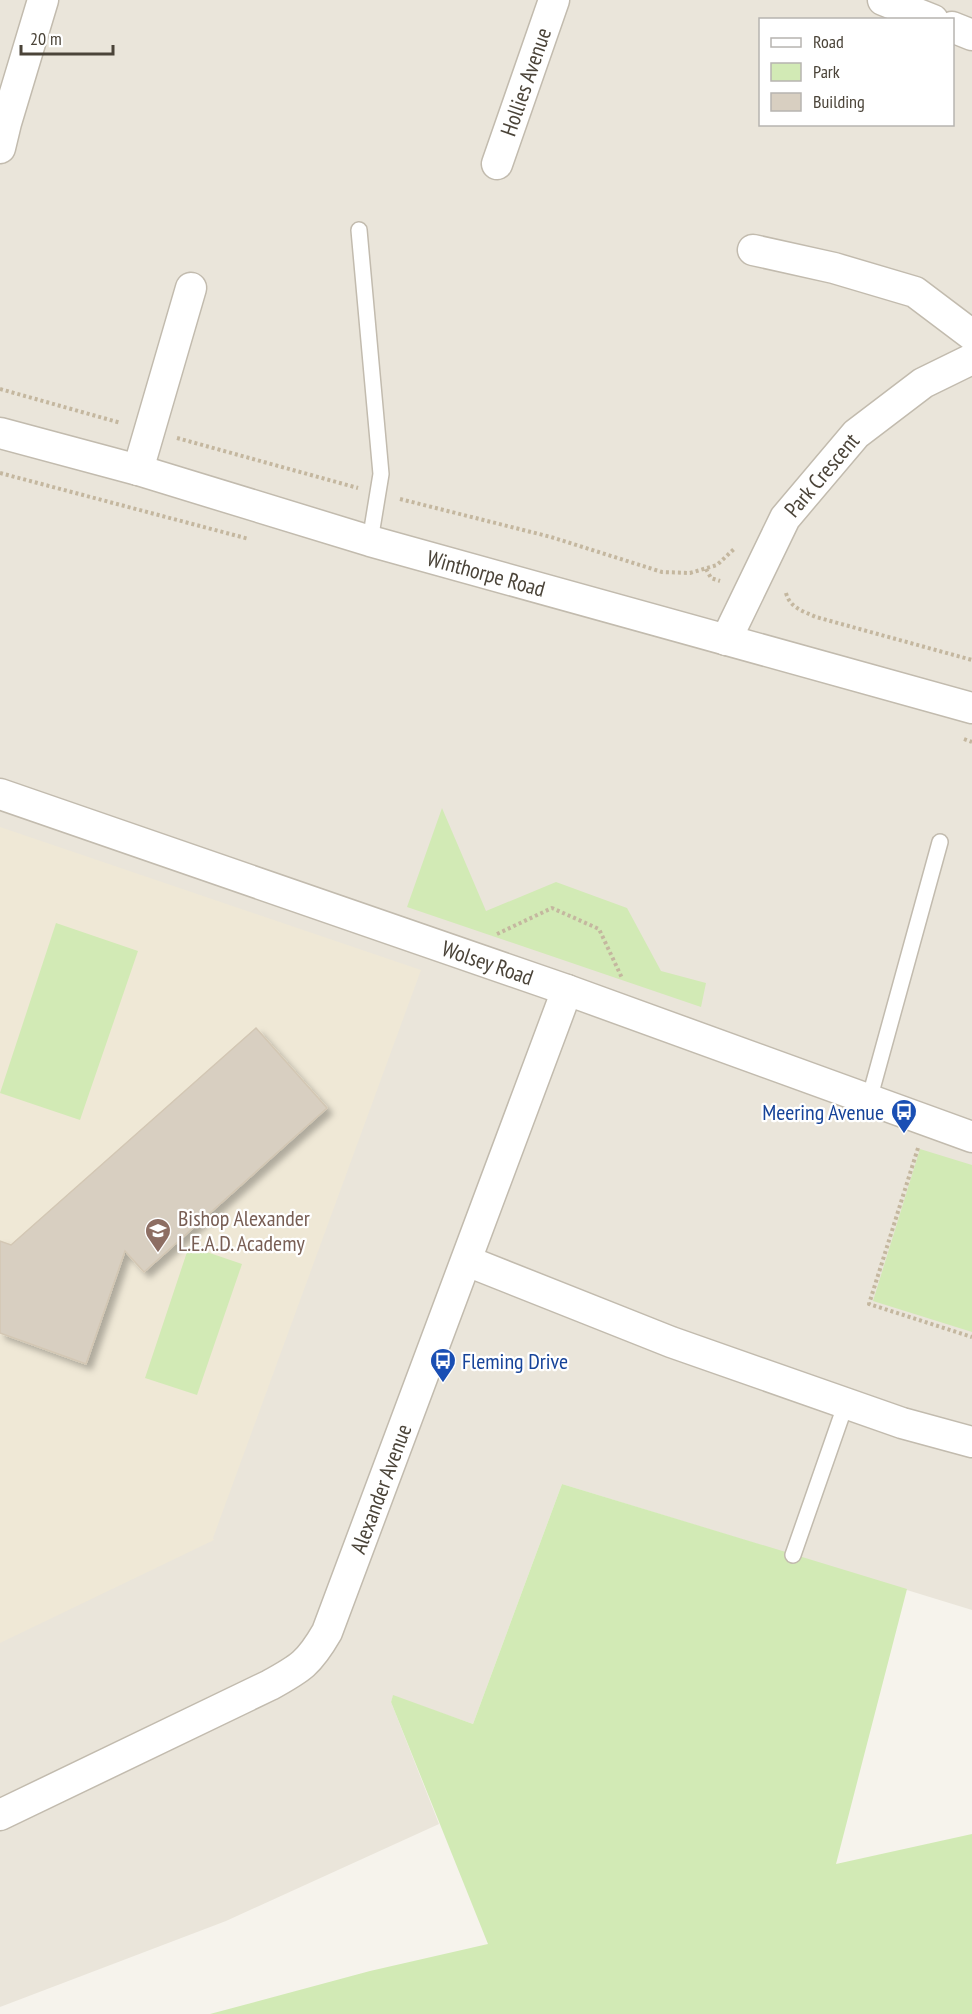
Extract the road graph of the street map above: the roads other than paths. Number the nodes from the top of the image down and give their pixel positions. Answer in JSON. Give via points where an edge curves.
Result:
{"nodes":[{"id":1,"x":43,"y":0,"type":"edge"},
{"id":2,"x":883,"y":0,"type":"edge"},
{"id":3,"x":552,"y":1,"type":"edge"},
{"id":4,"x":928,"y":18,"type":"edge"},
{"id":5,"x":954,"y":28,"type":"edge"},
{"id":6,"x":972,"y":35,"type":"edge"},
{"id":7,"x":2,"y":131,"type":"edge"},
{"id":8,"x":497,"y":164,"type":"dead end"},
{"id":9,"x":359,"y":230,"type":"dead end"},
{"id":10,"x":753,"y":250,"type":"dead end"},
{"id":11,"x":190,"y":288,"type":"dead end"},
{"id":12,"x":972,"y":335,"type":"edge"},
{"id":13,"x":972,"y":360,"type":"edge"},
{"id":14,"x":0,"y":433,"type":"edge"},
{"id":15,"x":138,"y":470,"type":"junction"},
{"id":16,"x":370,"y":541,"type":"junction"},
{"id":17,"x":726,"y":640,"type":"junction"},
{"id":18,"x":972,"y":708,"type":"edge"},
{"id":19,"x":0,"y":794,"type":"edge"},
{"id":20,"x":940,"y":842,"type":"dead end"},
{"id":21,"x":567,"y":990,"type":"junction"},
{"id":22,"x":869,"y":1100,"type":"junction"},
{"id":23,"x":972,"y":1137,"type":"edge"},
{"id":24,"x":467,"y":1261,"type":"junction"},
{"id":25,"x":846,"y":1403,"type":"junction"},
{"id":26,"x":972,"y":1442,"type":"edge"},
{"id":27,"x":793,"y":1555,"type":"dead end"},
{"id":28,"x":0,"y":1815,"type":"edge"}],
"edges":[{"from":1,"to":7,"type":"street"},
{"from":2,"to":4,"type":"street"},
{"from":3,"to":8,"type":"street","name":"Hollies Avenue"},
{"from":5,"to":6,"type":"street"},
{"from":9,"to":16,"type":"lane","via":[[381,474]]},
{"from":10,"to":12,"type":"street","via":[[915,292]]},
{"from":11,"to":15,"type":"street"},
{"from":13,"to":17,"type":"street","name":"Park Crescent","via":[[923,383],[856,434],[785,518]]},
{"from":14,"to":15,"type":"street","name":"Winthorpe Road"},
{"from":15,"to":16,"type":"street","name":"Winthorpe Road"},
{"from":16,"to":17,"type":"street","name":"Winthorpe Road"},
{"from":17,"to":18,"type":"street","name":"Winthorpe Road"},
{"from":19,"to":21,"type":"street","name":"Wolsey Road"},
{"from":20,"to":22,"type":"lane"},
{"from":21,"to":22,"type":"street","name":"Wolsey Road"},
{"from":21,"to":24,"type":"street","name":"Alexander Avenue"},
{"from":22,"to":23,"type":"street","name":"Wolsey Road"},
{"from":24,"to":25,"type":"street","via":[[671,1342]]},
{"from":24,"to":28,"type":"street","name":"Alexander Avenue","via":[[327,1632],[314,1655],[270,1685]]},
{"from":25,"to":26,"type":"street"},
{"from":25,"to":27,"type":"lane"}]}
